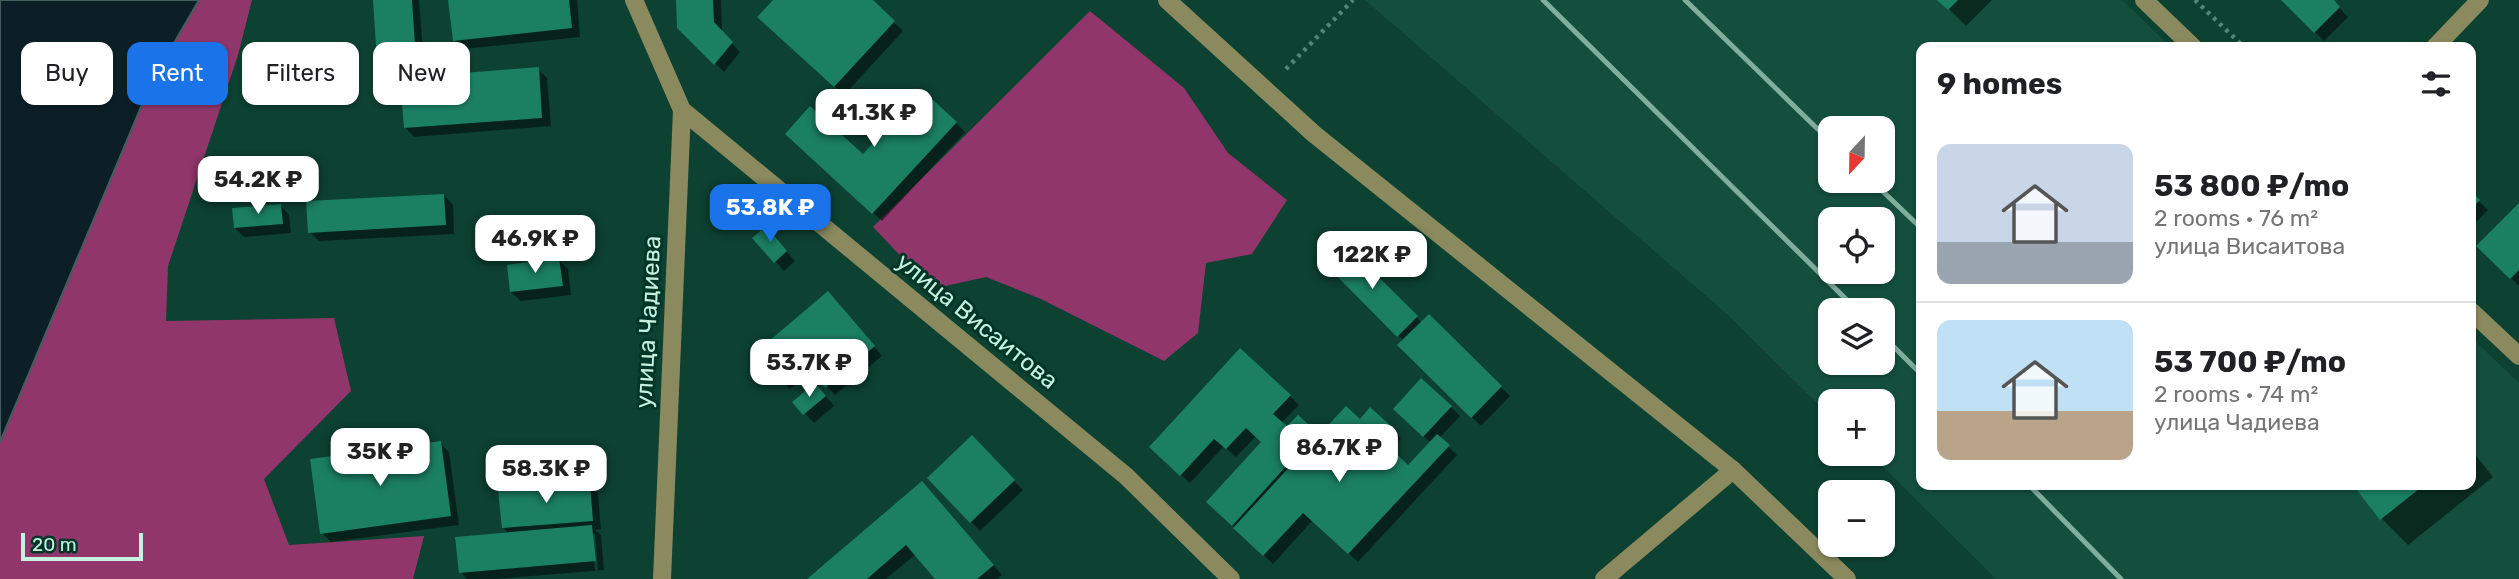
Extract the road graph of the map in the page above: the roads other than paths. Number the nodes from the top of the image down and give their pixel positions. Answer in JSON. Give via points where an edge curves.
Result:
{"nodes":[{"id":1,"x":634,"y":0,"type":"edge"},
{"id":2,"x":1167,"y":0,"type":"edge"},
{"id":3,"x":2144,"y":0,"type":"edge"},
{"id":4,"x":2480,"y":0,"type":"edge"},
{"id":5,"x":2188,"y":42,"type":"edge"},
{"id":6,"x":2440,"y":42,"type":"edge"},
{"id":7,"x":682,"y":110,"type":"junction"},
{"id":8,"x":2476,"y":316,"type":"edge"},
{"id":9,"x":2519,"y":356,"type":"edge"},
{"id":10,"x":1732,"y":470,"type":"junction"},
{"id":11,"x":662,"y":579,"type":"edge"},
{"id":12,"x":1231,"y":579,"type":"edge"},
{"id":13,"x":1604,"y":579,"type":"edge"},
{"id":14,"x":1847,"y":579,"type":"edge"}],
"edges":[{"from":1,"to":7,"type":"street"},
{"from":2,"to":10,"type":"street","via":[[1314,134]]},
{"from":3,"to":5,"type":"street"},
{"from":4,"to":6,"type":"street"},
{"from":7,"to":11,"type":"street","name":"улица Чадиева"},
{"from":7,"to":12,"type":"street","name":"улица Висаитова","via":[[1126,476]]},
{"from":8,"to":9,"type":"street"},
{"from":10,"to":13,"type":"street"},
{"from":10,"to":14,"type":"street"}]}
